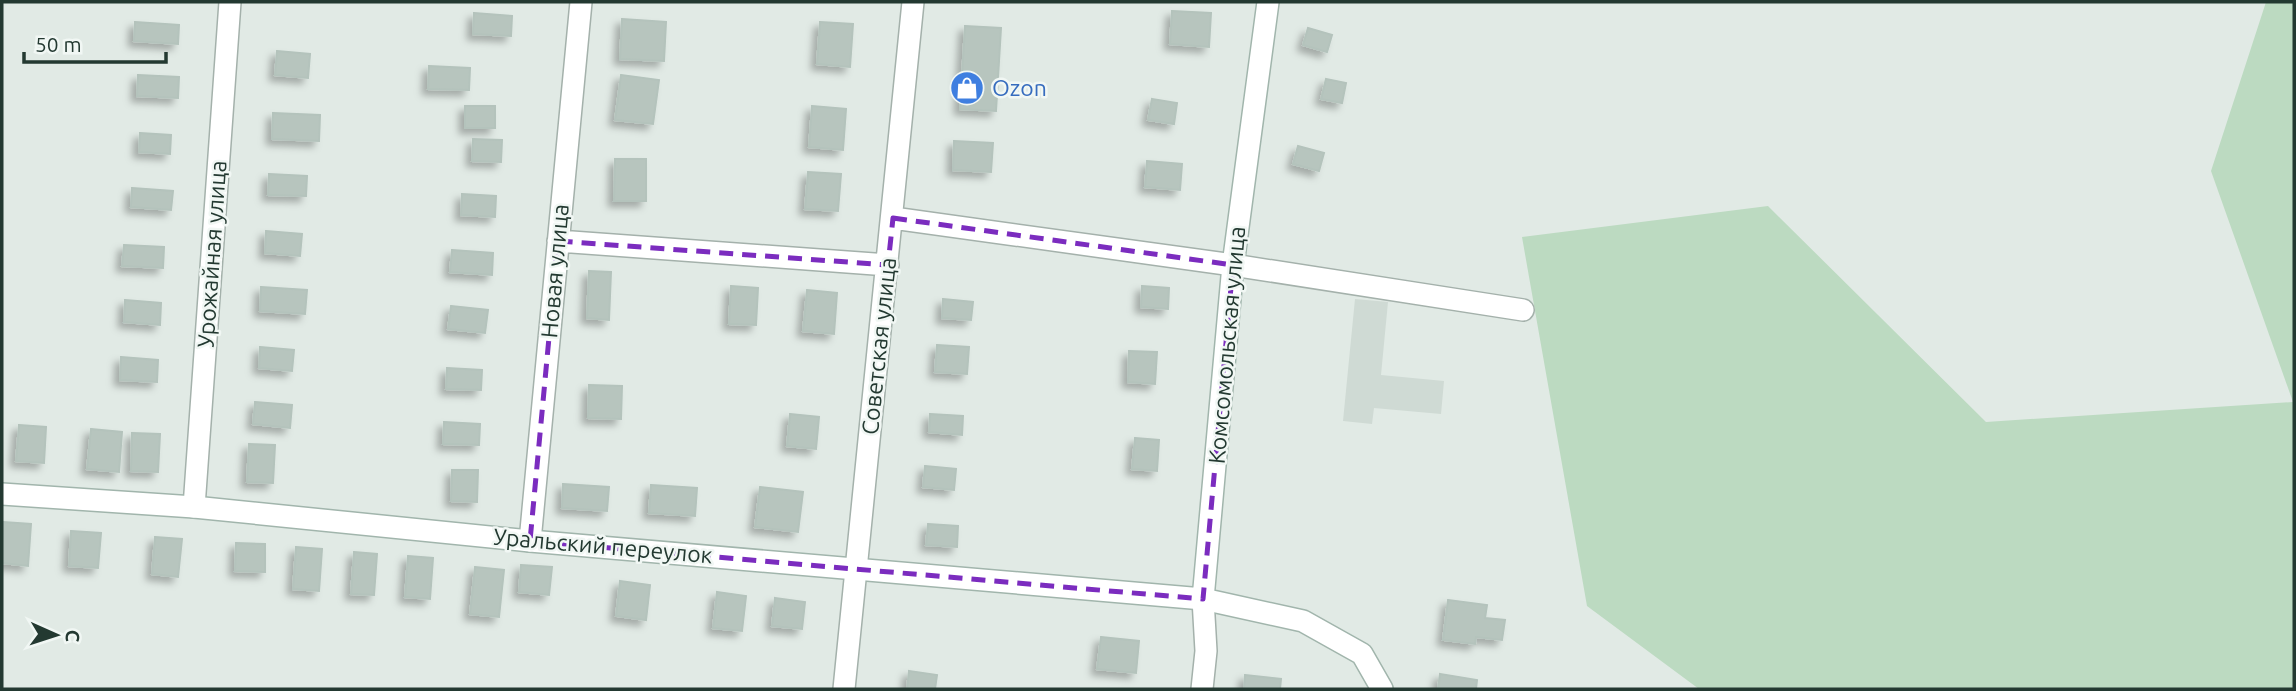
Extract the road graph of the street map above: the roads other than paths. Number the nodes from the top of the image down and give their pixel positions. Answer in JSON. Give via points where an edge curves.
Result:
{"nodes":[{"id":1,"x":230,"y":2,"type":"edge"},
{"id":2,"x":580,"y":2,"type":"edge"},
{"id":3,"x":913,"y":2,"type":"edge"},
{"id":4,"x":1268,"y":2,"type":"edge"},
{"id":5,"x":892,"y":218,"type":"junction"},
{"id":6,"x":558,"y":241,"type":"junction"},
{"id":7,"x":888,"y":265,"type":"junction"},
{"id":8,"x":1233,"y":265,"type":"junction"},
{"id":9,"x":1523,"y":310,"type":"dead end"},
{"id":10,"x":2,"y":494,"type":"edge"},
{"id":11,"x":194,"y":507,"type":"junction"},
{"id":12,"x":530,"y":541,"type":"junction"},
{"id":13,"x":857,"y":568,"type":"junction"},
{"id":14,"x":1203,"y":598,"type":"junction"},
{"id":15,"x":844,"y":689,"type":"edge"},
{"id":16,"x":1202,"y":689,"type":"edge"},
{"id":17,"x":1381,"y":689,"type":"edge"}],
"edges":[{"from":1,"to":11,"type":"street","name":"Урожайная улица"},
{"from":2,"to":6,"type":"street","name":"Новая улица"},
{"from":3,"to":5,"type":"street","name":"Советская улица"},
{"from":4,"to":8,"type":"street","name":"Комсомольская улица"},
{"from":5,"to":7,"type":"street","name":"Советская улица"},
{"from":5,"to":8,"type":"street"},
{"from":6,"to":7,"type":"street"},
{"from":6,"to":12,"type":"street","name":"Новая улица"},
{"from":7,"to":13,"type":"street","name":"Советская улица"},
{"from":8,"to":9,"type":"street"},
{"from":8,"to":14,"type":"street","name":"Комсомольская улица"},
{"from":10,"to":11,"type":"street","name":"Уральский переулок"},
{"from":11,"to":12,"type":"street","name":"Уральский переулок"},
{"from":12,"to":13,"type":"street","name":"Уральский переулок"},
{"from":13,"to":14,"type":"street","name":"Уральский переулок"},
{"from":13,"to":15,"type":"street","name":"Советская улица"},
{"from":14,"to":16,"type":"street","name":"Комсомольская улица","via":[[1206,651]]},
{"from":14,"to":17,"type":"street","name":"Уральский переулок","via":[[1303,621],[1362,654]]}]}
